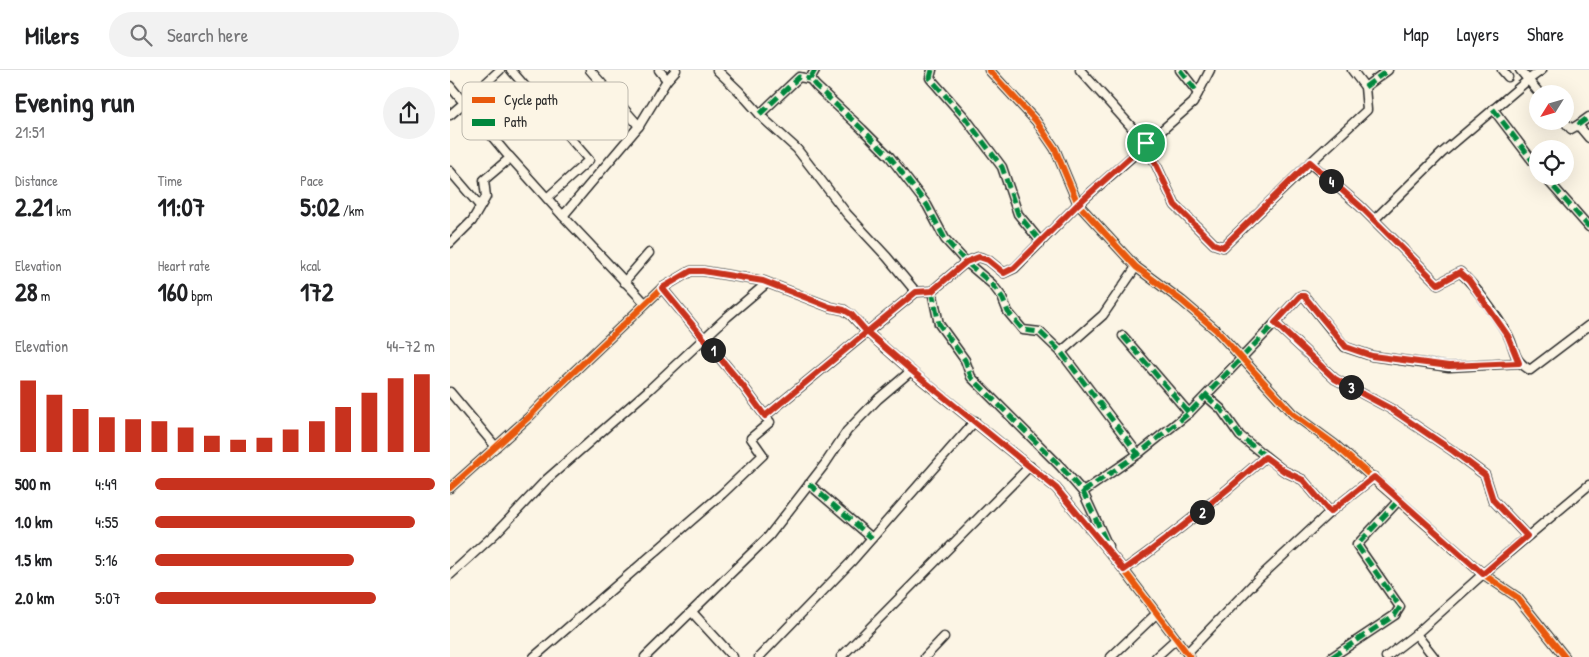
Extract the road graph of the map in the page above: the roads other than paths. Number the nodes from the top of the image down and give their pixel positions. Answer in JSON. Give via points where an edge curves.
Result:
{"nodes":[{"id":1,"x":500,"y":70,"type":"edge"},
{"id":2,"x":512,"y":70,"type":"edge"},
{"id":3,"x":590,"y":70,"type":"edge"},
{"id":4,"x":659,"y":70,"type":"edge"},
{"id":5,"x":676,"y":70,"type":"edge"},
{"id":6,"x":716,"y":70,"type":"edge"},
{"id":7,"x":815,"y":70,"type":"edge"},
{"id":8,"x":932,"y":70,"type":"edge"},
{"id":9,"x":989,"y":70,"type":"edge"},
{"id":10,"x":1080,"y":70,"type":"edge"},
{"id":11,"x":1180,"y":70,"type":"edge"},
{"id":12,"x":1210,"y":70,"type":"edge"},
{"id":13,"x":1352,"y":70,"type":"edge"},
{"id":14,"x":1388,"y":70,"type":"edge"},
{"id":15,"x":1502,"y":70,"type":"edge"},
{"id":16,"x":1520,"y":70,"type":"edge"},
{"id":17,"x":1542,"y":70,"type":"edge"},
{"id":18,"x":1508,"y":77,"type":"dead end"},
{"id":19,"x":810,"y":79,"type":"junction"},
{"id":20,"x":667,"y":80,"type":"junction"},
{"id":21,"x":1528,"y":80,"type":"junction"},
{"id":22,"x":487,"y":82,"type":"edge"},
{"id":23,"x":522,"y":82,"type":"edge"},
{"id":24,"x":600,"y":82,"type":"edge"},
{"id":25,"x":1532,"y":85,"type":"edge"},
{"id":26,"x":450,"y":86,"type":"edge"},
{"id":27,"x":1365,"y":87,"type":"junction"},
{"id":28,"x":1198,"y":93,"type":"junction"},
{"id":29,"x":462,"y":101,"type":"edge"},
{"id":30,"x":462,"y":105,"type":"edge"},
{"id":31,"x":1493,"y":109,"type":"junction"},
{"id":32,"x":628,"y":113,"type":"edge"},
{"id":33,"x":760,"y":114,"type":"junction"},
{"id":34,"x":450,"y":116,"type":"edge"},
{"id":35,"x":1589,"y":117,"type":"edge"},
{"id":36,"x":1578,"y":125,"type":"junction"},
{"id":37,"x":639,"y":126,"type":"junction"},
{"id":38,"x":1574,"y":127,"type":"edge"},
{"id":39,"x":1589,"y":138,"type":"edge"},
{"id":40,"x":628,"y":139,"type":"edge"},
{"id":41,"x":495,"y":140,"type":"edge"},
{"id":42,"x":572,"y":140,"type":"edge"},
{"id":43,"x":627,"y":140,"type":"edge"},
{"id":44,"x":1146,"y":143,"type":"junction"},
{"id":45,"x":509,"y":156,"type":"junction"},
{"id":46,"x":1529,"y":156,"type":"edge"},
{"id":47,"x":1310,"y":162,"type":"junction"},
{"id":48,"x":450,"y":171,"type":"edge"},
{"id":49,"x":598,"y":174,"type":"dead end"},
{"id":50,"x":1552,"y":185,"type":"edge"},
{"id":51,"x":547,"y":198,"type":"junction"},
{"id":52,"x":1078,"y":204,"type":"junction"},
{"id":53,"x":480,"y":206,"type":"junction"},
{"id":54,"x":563,"y":216,"type":"junction"},
{"id":55,"x":1374,"y":220,"type":"junction"},
{"id":56,"x":1589,"y":227,"type":"edge"},
{"id":57,"x":1042,"y":242,"type":"junction"},
{"id":58,"x":450,"y":243,"type":"edge"},
{"id":59,"x":648,"y":253,"type":"dead end"},
{"id":60,"x":966,"y":262,"type":"junction"},
{"id":61,"x":1136,"y":266,"type":"junction"},
{"id":62,"x":624,"y":282,"type":"junction"},
{"id":63,"x":768,"y":283,"type":"junction"},
{"id":64,"x":662,"y":288,"type":"junction"},
{"id":65,"x":932,"y":291,"type":"junction"},
{"id":66,"x":916,"y":292,"type":"junction"},
{"id":67,"x":645,"y":303,"type":"junction"},
{"id":68,"x":1275,"y":323,"type":"junction"},
{"id":69,"x":1589,"y":327,"type":"edge"},
{"id":70,"x":867,"y":332,"type":"junction"},
{"id":71,"x":1123,"y":336,"type":"dead end"},
{"id":72,"x":704,"y":339,"type":"junction"},
{"id":73,"x":1061,"y":352,"type":"junction"},
{"id":74,"x":1241,"y":359,"type":"junction"},
{"id":75,"x":1519,"y":363,"type":"junction"},
{"id":76,"x":912,"y":371,"type":"junction"},
{"id":77,"x":450,"y":392,"type":"edge"},
{"id":78,"x":1206,"y":396,"type":"junction"},
{"id":79,"x":1189,"y":413,"type":"junction"},
{"id":80,"x":765,"y":416,"type":"junction"},
{"id":81,"x":975,"y":421,"type":"junction"},
{"id":82,"x":496,"y":447,"type":"junction"},
{"id":83,"x":1138,"y":454,"type":"junction"},
{"id":84,"x":1265,"y":457,"type":"junction"},
{"id":85,"x":1030,"y":466,"type":"junction"},
{"id":86,"x":1374,"y":477,"type":"junction"},
{"id":87,"x":809,"y":484,"type":"junction"},
{"id":88,"x":1589,"y":486,"type":"edge"},
{"id":89,"x":450,"y":488,"type":"edge"},
{"id":90,"x":1083,"y":492,"type":"junction"},
{"id":91,"x":1399,"y":500,"type":"junction"},
{"id":92,"x":1330,"y":512,"type":"junction"},
{"id":93,"x":1527,"y":536,"type":"junction"},
{"id":94,"x":872,"y":538,"type":"junction"},
{"id":95,"x":1113,"y":557,"type":"junction"},
{"id":96,"x":1124,"y":570,"type":"junction"},
{"id":97,"x":1483,"y":574,"type":"junction"},
{"id":98,"x":450,"y":575,"type":"edge"},
{"id":99,"x":692,"y":612,"type":"junction"},
{"id":100,"x":1157,"y":613,"type":"junction"},
{"id":101,"x":1416,"y":634,"type":"junction"},
{"id":102,"x":944,"y":637,"type":"dead end"},
{"id":103,"x":1176,"y":639,"type":"junction"},
{"id":104,"x":1189,"y":655,"type":"edge"},
{"id":105,"x":534,"y":657,"type":"edge"},
{"id":106,"x":645,"y":657,"type":"edge"},
{"id":107,"x":733,"y":657,"type":"edge"},
{"id":108,"x":759,"y":657,"type":"edge"},
{"id":109,"x":841,"y":657,"type":"edge"},
{"id":110,"x":925,"y":657,"type":"edge"},
{"id":111,"x":1111,"y":657,"type":"edge"},
{"id":112,"x":1156,"y":657,"type":"edge"},
{"id":113,"x":1332,"y":657,"type":"edge"},
{"id":114,"x":1386,"y":657,"type":"edge"},
{"id":115,"x":1434,"y":657,"type":"edge"},
{"id":116,"x":1565,"y":657,"type":"edge"}],
"edges":[{"from":1,"to":22,"type":"street"},
{"from":2,"to":23,"type":"street"},
{"from":3,"to":24,"type":"street"},
{"from":4,"to":20,"type":"street"},
{"from":5,"to":20,"type":"street"},
{"from":6,"to":33,"type":"street"},
{"from":7,"to":19,"type":"street"},
{"from":8,"to":57,"type":"street","via":[[930,78],[1002,167],[1018,214]]},
{"from":9,"to":52,"type":"street","via":[[1036,121],[1054,149]]},
{"from":10,"to":44,"type":"street"},
{"from":11,"to":28,"type":"street"},
{"from":12,"to":28,"type":"street"},
{"from":13,"to":27,"type":"street"},
{"from":14,"to":27,"type":"street"},
{"from":15,"to":18,"type":"street"},
{"from":16,"to":21,"type":"street"},
{"from":17,"to":21,"type":"street"},
{"from":19,"to":33,"type":"street","via":[[799,77]]},
{"from":19,"to":60,"type":"street","via":[[890,157],[927,205],[944,239]]},
{"from":20,"to":37,"type":"street"},
{"from":21,"to":25,"type":"street"},
{"from":21,"to":31,"type":"street"},
{"from":26,"to":29,"type":"street"},
{"from":27,"to":47,"type":"street","via":[[1367,110]]},
{"from":28,"to":44,"type":"street","via":[[1193,103]]},
{"from":30,"to":34,"type":"street"},
{"from":31,"to":46,"type":"street"},
{"from":31,"to":55,"type":"street","via":[[1442,152]]},
{"from":32,"to":37,"type":"street"},
{"from":33,"to":66,"type":"street","via":[[797,149],[847,214]]},
{"from":35,"to":36,"type":"street"},
{"from":36,"to":38,"type":"street"},
{"from":36,"to":39,"type":"street"},
{"from":37,"to":40,"type":"street"},
{"from":41,"to":45,"type":"street"},
{"from":42,"to":51,"type":"street","via":[[589,160]]},
{"from":43,"to":54,"type":"street"},
{"from":44,"to":47,"type":"street","via":[[1175,205],[1214,244],[1223,247]]},
{"from":44,"to":52,"type":"street"},
{"from":45,"to":51,"type":"street"},
{"from":45,"to":53,"type":"street","via":[[484,180],[486,196]]},
{"from":47,"to":55,"type":"street"},
{"from":48,"to":53,"type":"street"},
{"from":49,"to":54,"type":"street"},
{"from":50,"to":56,"type":"street"},
{"from":51,"to":54,"type":"street"},
{"from":52,"to":57,"type":"street"},
{"from":52,"to":61,"type":"street"},
{"from":53,"to":58,"type":"street","via":[[472,221]]},
{"from":54,"to":62,"type":"street"},
{"from":55,"to":75,"type":"street","via":[[1438,284],[1460,272],[1469,280],[1508,336]]},
{"from":57,"to":60,"type":"street","via":[[1004,273],[979,257]]},
{"from":59,"to":62,"type":"street"},
{"from":60,"to":65,"type":"street"},
{"from":60,"to":73,"type":"street","via":[[992,284],[1008,312],[1024,330],[1040,332]]},
{"from":61,"to":73,"type":"street","via":[[1103,315]]},
{"from":61,"to":74,"type":"street","via":[[1216,330]]},
{"from":62,"to":67,"type":"street"},
{"from":63,"to":64,"type":"street","via":[[691,271]]},
{"from":63,"to":70,"type":"street","via":[[844,310]]},
{"from":63,"to":72,"type":"street"},
{"from":64,"to":67,"type":"street"},
{"from":64,"to":72,"type":"street"},
{"from":65,"to":66,"type":"street"},
{"from":65,"to":90,"type":"street","via":[[939,324],[965,360],[971,377]]},
{"from":66,"to":70,"type":"street"},
{"from":67,"to":82,"type":"street"},
{"from":68,"to":74,"type":"street"},
{"from":68,"to":75,"type":"street","via":[[1300,296],[1304,296],[1346,347],[1372,356],[1449,366]]},
{"from":68,"to":93,"type":"street","via":[[1335,379],[1391,409],[1485,475],[1493,500]]},
{"from":69,"to":75,"type":"street","via":[[1530,370]]},
{"from":70,"to":76,"type":"street"},
{"from":70,"to":80,"type":"street"},
{"from":71,"to":79,"type":"street"},
{"from":72,"to":80,"type":"street"},
{"from":72,"to":98,"type":"street","via":[[546,480]]},
{"from":73,"to":83,"type":"street"},
{"from":74,"to":78,"type":"street"},
{"from":74,"to":86,"type":"street","via":[[1293,414]]},
{"from":76,"to":81,"type":"street"},
{"from":76,"to":87,"type":"street","via":[[847,431]]},
{"from":77,"to":82,"type":"street"},
{"from":78,"to":79,"type":"street"},
{"from":78,"to":84,"type":"street","via":[[1221,409],[1240,436]]},
{"from":79,"to":83,"type":"street"},
{"from":80,"to":105,"type":"street","via":[[770,422],[750,438],[763,456]]},
{"from":81,"to":85,"type":"street"},
{"from":81,"to":94,"type":"street"},
{"from":82,"to":89,"type":"street"},
{"from":83,"to":90,"type":"street"},
{"from":84,"to":92,"type":"street","via":[[1303,480]]},
{"from":84,"to":96,"type":"street","via":[[1176,533]]},
{"from":85,"to":95,"type":"street","via":[[1056,488]]},
{"from":85,"to":109,"type":"street"},
{"from":86,"to":91,"type":"street"},
{"from":86,"to":92,"type":"street"},
{"from":87,"to":94,"type":"street"},
{"from":87,"to":99,"type":"street","via":[[769,536]]},
{"from":88,"to":93,"type":"street"},
{"from":90,"to":95,"type":"street"},
{"from":91,"to":97,"type":"street"},
{"from":91,"to":113,"type":"street","via":[[1357,545],[1400,607],[1395,615]]},
{"from":92,"to":104,"type":"street","via":[[1260,577]]},
{"from":93,"to":97,"type":"street"},
{"from":94,"to":108,"type":"street"},
{"from":95,"to":96,"type":"street"},
{"from":96,"to":100,"type":"street"},
{"from":97,"to":101,"type":"street"},
{"from":97,"to":116,"type":"street","via":[[1517,597]]},
{"from":99,"to":106,"type":"street"},
{"from":99,"to":107,"type":"street"},
{"from":100,"to":103,"type":"street"},
{"from":100,"to":111,"type":"street"},
{"from":101,"to":114,"type":"street"},
{"from":101,"to":115,"type":"street"},
{"from":102,"to":110,"type":"street"},
{"from":103,"to":104,"type":"street"},
{"from":103,"to":112,"type":"street"}]}
